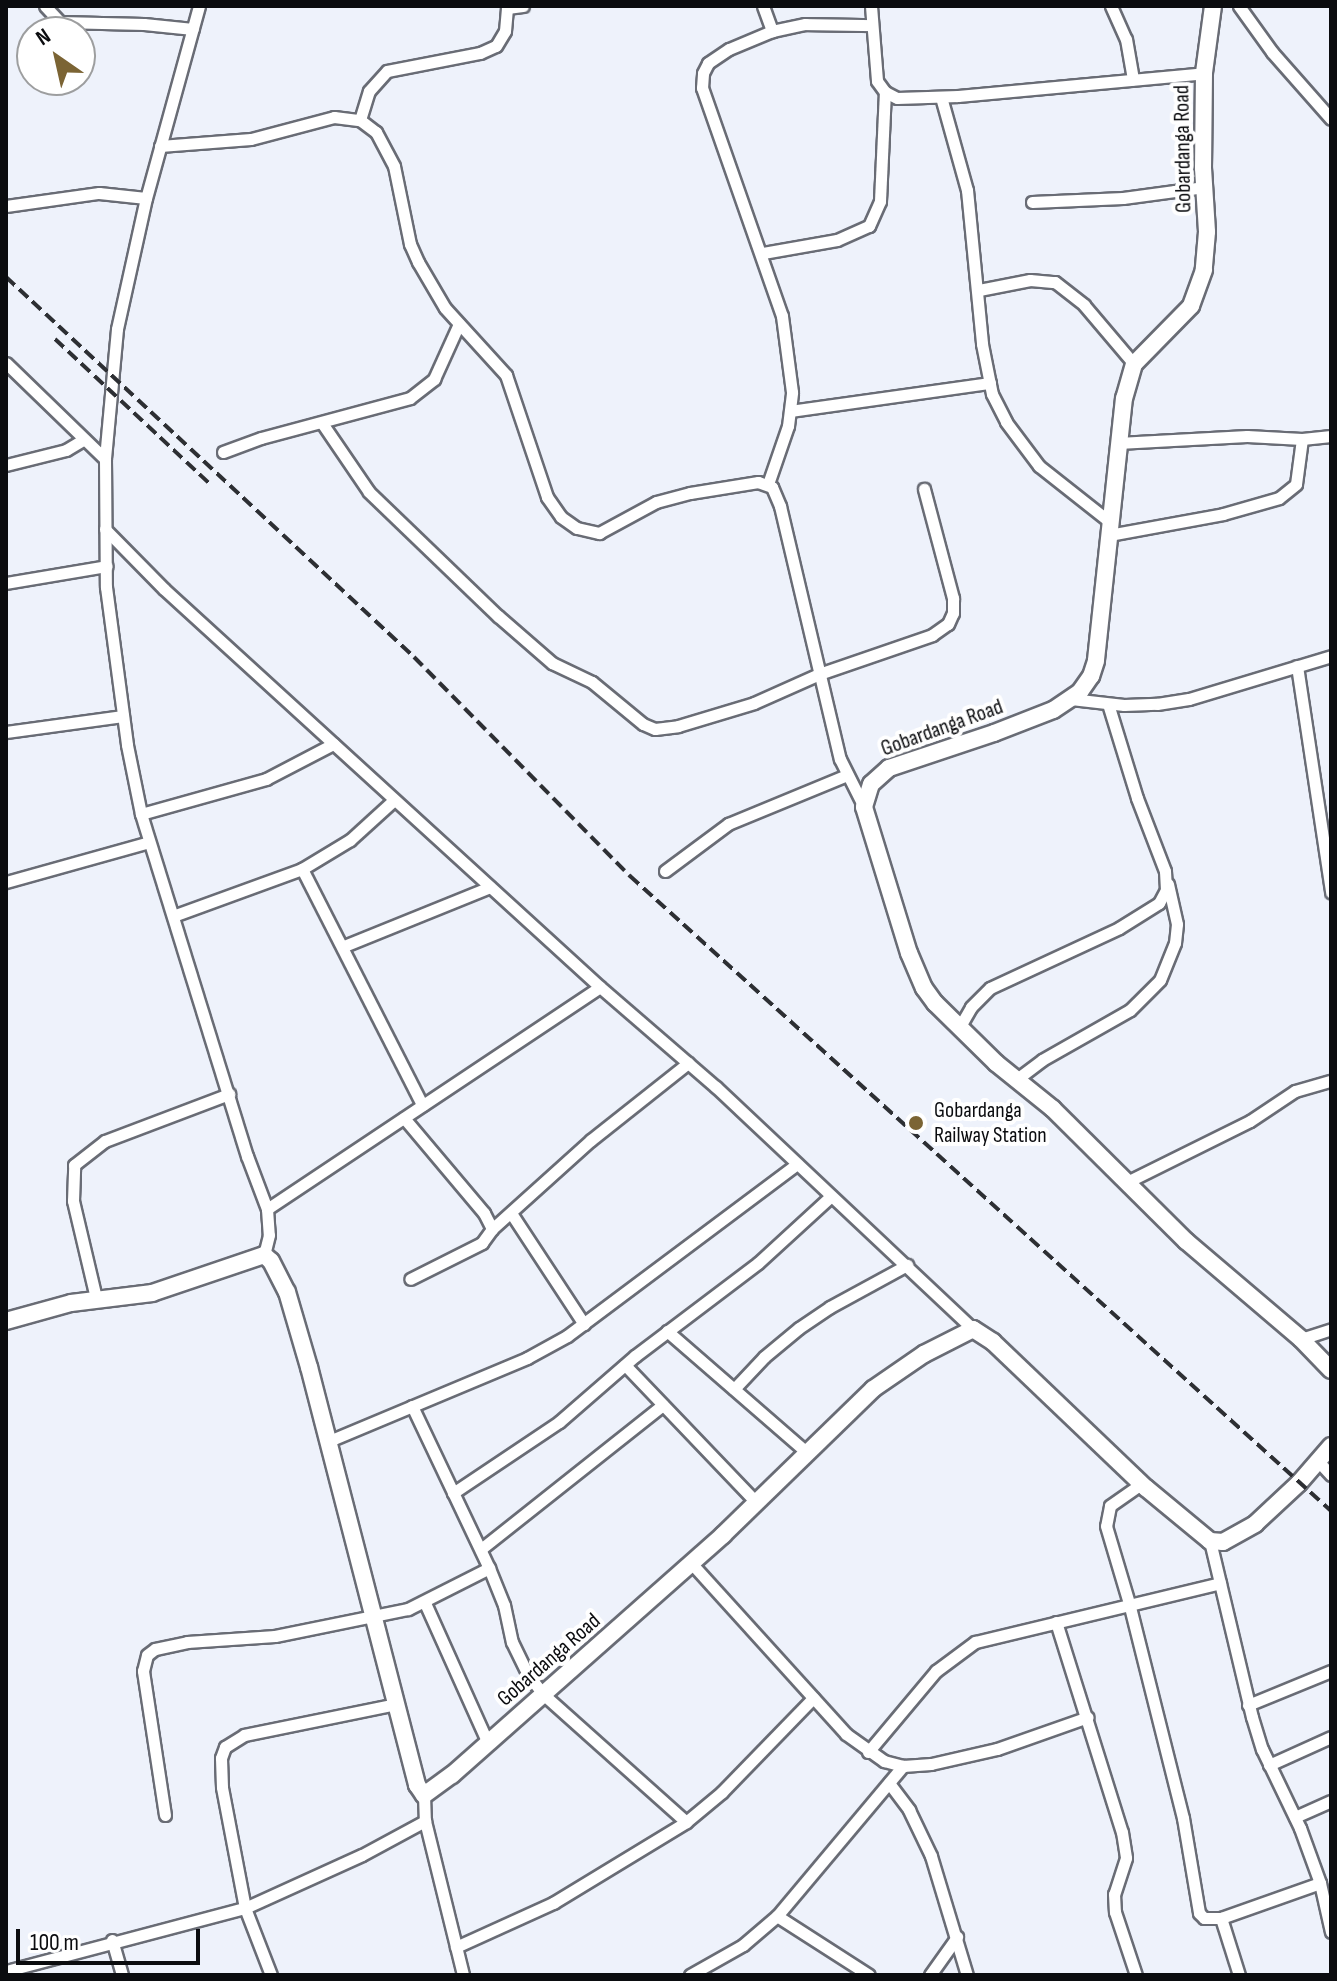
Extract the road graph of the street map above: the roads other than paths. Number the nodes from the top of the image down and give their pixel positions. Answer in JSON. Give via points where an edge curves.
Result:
{"nodes":[{"id":1,"x":45,"y":6,"type":"edge"},
{"id":2,"x":199,"y":6,"type":"edge"},
{"id":3,"x":523,"y":6,"type":"edge"},
{"id":4,"x":763,"y":6,"type":"edge"},
{"id":5,"x":871,"y":6,"type":"edge"},
{"id":6,"x":1111,"y":6,"type":"edge"},
{"id":7,"x":1213,"y":6,"type":"edge"},
{"id":8,"x":1239,"y":6,"type":"edge"},
{"id":9,"x":507,"y":7,"type":"edge"},
{"id":10,"x":872,"y":25,"type":"junction"},
{"id":11,"x":193,"y":29,"type":"junction"},
{"id":12,"x":772,"y":31,"type":"junction"},
{"id":13,"x":1204,"y":73,"type":"junction"},
{"id":14,"x":1133,"y":79,"type":"junction"},
{"id":15,"x":885,"y":92,"type":"junction"},
{"id":16,"x":941,"y":97,"type":"junction"},
{"id":17,"x":1331,"y":119,"type":"edge"},
{"id":18,"x":360,"y":120,"type":"junction"},
{"id":19,"x":160,"y":146,"type":"junction"},
{"id":20,"x":1204,"y":187,"type":"junction"},
{"id":21,"x":146,"y":198,"type":"junction"},
{"id":22,"x":1032,"y":202,"type":"dead end"},
{"id":23,"x":6,"y":206,"type":"edge"},
{"id":24,"x":763,"y":253,"type":"junction"},
{"id":25,"x":979,"y":290,"type":"junction"},
{"id":26,"x":459,"y":324,"type":"junction"},
{"id":27,"x":6,"y":363,"type":"edge"},
{"id":28,"x":1134,"y":364,"type":"junction"},
{"id":29,"x":990,"y":383,"type":"junction"},
{"id":30,"x":790,"y":411,"type":"junction"},
{"id":31,"x":322,"y":423,"type":"junction"},
{"id":32,"x":1331,"y":436,"type":"edge"},
{"id":33,"x":84,"y":439,"type":"junction"},
{"id":34,"x":1302,"y":439,"type":"junction"},
{"id":35,"x":1118,"y":443,"type":"junction"},
{"id":36,"x":223,"y":452,"type":"dead end"},
{"id":37,"x":105,"y":459,"type":"junction"},
{"id":38,"x":6,"y":465,"type":"edge"},
{"id":39,"x":768,"y":484,"type":"junction"},
{"id":40,"x":924,"y":489,"type":"dead end"},
{"id":41,"x":1110,"y":528,"type":"junction"},
{"id":42,"x":105,"y":529,"type":"junction"},
{"id":43,"x":107,"y":566,"type":"junction"},
{"id":44,"x":6,"y":583,"type":"edge"},
{"id":45,"x":1331,"y":656,"type":"edge"},
{"id":46,"x":1297,"y":666,"type":"junction"},
{"id":47,"x":819,"y":674,"type":"junction"},
{"id":48,"x":1071,"y":699,"type":"junction"},
{"id":49,"x":1108,"y":704,"type":"junction"},
{"id":50,"x":123,"y":716,"type":"junction"},
{"id":51,"x":6,"y":732,"type":"edge"},
{"id":52,"x":333,"y":744,"type":"junction"},
{"id":53,"x":847,"y":775,"type":"junction"},
{"id":54,"x":394,"y":800,"type":"junction"},
{"id":55,"x":864,"y":807,"type":"junction"},
{"id":56,"x":141,"y":814,"type":"junction"},
{"id":57,"x":149,"y":842,"type":"junction"},
{"id":58,"x":302,"y":869,"type":"junction"},
{"id":59,"x":665,"y":871,"type":"dead end"},
{"id":60,"x":6,"y":882,"type":"edge"},
{"id":61,"x":1168,"y":882,"type":"junction"},
{"id":62,"x":490,"y":887,"type":"junction"},
{"id":63,"x":1331,"y":892,"type":"edge"},
{"id":64,"x":173,"y":916,"type":"junction"},
{"id":65,"x":344,"y":946,"type":"junction"},
{"id":66,"x":600,"y":987,"type":"junction"},
{"id":67,"x":959,"y":1028,"type":"junction"},
{"id":68,"x":688,"y":1063,"type":"junction"},
{"id":69,"x":1017,"y":1079,"type":"junction"},
{"id":70,"x":1331,"y":1081,"type":"edge"},
{"id":71,"x":229,"y":1094,"type":"junction"},
{"id":72,"x":422,"y":1105,"type":"junction"},
{"id":73,"x":404,"y":1118,"type":"junction"},
{"id":74,"x":797,"y":1164,"type":"junction"},
{"id":75,"x":1127,"y":1182,"type":"junction"},
{"id":76,"x":831,"y":1196,"type":"junction"},
{"id":77,"x":267,"y":1209,"type":"junction"},
{"id":78,"x":511,"y":1213,"type":"junction"},
{"id":79,"x":492,"y":1229,"type":"junction"},
{"id":80,"x":264,"y":1255,"type":"junction"},
{"id":81,"x":907,"y":1265,"type":"junction"},
{"id":82,"x":410,"y":1279,"type":"dead end"},
{"id":83,"x":96,"y":1298,"type":"junction"},
{"id":84,"x":6,"y":1321,"type":"edge"},
{"id":85,"x":584,"y":1324,"type":"junction"},
{"id":86,"x":973,"y":1329,"type":"junction"},
{"id":87,"x":1331,"y":1329,"type":"edge"},
{"id":88,"x":667,"y":1331,"type":"junction"},
{"id":89,"x":1301,"y":1339,"type":"junction"},
{"id":90,"x":625,"y":1365,"type":"junction"},
{"id":91,"x":1331,"y":1370,"type":"edge"},
{"id":92,"x":734,"y":1389,"type":"junction"},
{"id":93,"x":663,"y":1405,"type":"junction"},
{"id":94,"x":412,"y":1406,"type":"junction"},
{"id":95,"x":329,"y":1441,"type":"junction"},
{"id":96,"x":1331,"y":1446,"type":"edge"},
{"id":97,"x":806,"y":1452,"type":"junction"},
{"id":98,"x":1318,"y":1461,"type":"junction"},
{"id":99,"x":1331,"y":1475,"type":"edge"},
{"id":100,"x":1141,"y":1484,"type":"junction"},
{"id":101,"x":453,"y":1493,"type":"junction"},
{"id":102,"x":756,"y":1502,"type":"junction"},
{"id":103,"x":1210,"y":1541,"type":"junction"},
{"id":104,"x":481,"y":1549,"type":"junction"},
{"id":105,"x":692,"y":1564,"type":"junction"},
{"id":106,"x":489,"y":1568,"type":"junction"},
{"id":107,"x":1220,"y":1583,"type":"junction"},
{"id":108,"x":425,"y":1603,"type":"junction"},
{"id":109,"x":1129,"y":1603,"type":"junction"},
{"id":110,"x":372,"y":1614,"type":"junction"},
{"id":111,"x":1056,"y":1622,"type":"junction"},
{"id":112,"x":1331,"y":1671,"type":"edge"},
{"id":113,"x":543,"y":1694,"type":"junction"},
{"id":114,"x":813,"y":1698,"type":"junction"},
{"id":115,"x":397,"y":1704,"type":"junction"},
{"id":116,"x":1248,"y":1705,"type":"junction"},
{"id":117,"x":1088,"y":1717,"type":"junction"},
{"id":118,"x":1331,"y":1737,"type":"edge"},
{"id":119,"x":488,"y":1743,"type":"junction"},
{"id":120,"x":868,"y":1752,"type":"junction"},
{"id":121,"x":1269,"y":1765,"type":"junction"},
{"id":122,"x":903,"y":1766,"type":"junction"},
{"id":123,"x":889,"y":1783,"type":"junction"},
{"id":124,"x":424,"y":1795,"type":"junction"},
{"id":125,"x":1331,"y":1801,"type":"edge"},
{"id":126,"x":165,"y":1815,"type":"dead end"},
{"id":127,"x":1295,"y":1817,"type":"junction"},
{"id":128,"x":425,"y":1821,"type":"junction"},
{"id":129,"x":686,"y":1822,"type":"junction"},
{"id":130,"x":1320,"y":1883,"type":"junction"},
{"id":131,"x":245,"y":1908,"type":"junction"},
{"id":132,"x":777,"y":1916,"type":"junction"},
{"id":133,"x":1221,"y":1918,"type":"junction"},
{"id":134,"x":1331,"y":1932,"type":"edge"},
{"id":135,"x":957,"y":1937,"type":"junction"},
{"id":136,"x":112,"y":1940,"type":"junction"},
{"id":137,"x":456,"y":1947,"type":"junction"},
{"id":138,"x":6,"y":1971,"type":"edge"},
{"id":139,"x":694,"y":1974,"type":"edge"},
{"id":140,"x":122,"y":1975,"type":"edge"},
{"id":141,"x":271,"y":1975,"type":"edge"},
{"id":142,"x":463,"y":1975,"type":"edge"},
{"id":143,"x":869,"y":1975,"type":"edge"},
{"id":144,"x":930,"y":1975,"type":"edge"},
{"id":145,"x":967,"y":1975,"type":"edge"},
{"id":146,"x":1136,"y":1975,"type":"edge"},
{"id":147,"x":1239,"y":1975,"type":"edge"}],
"edges":[{"from":1,"to":11,"type":"street","via":[[60,22]]},
{"from":2,"to":11,"type":"street"},
{"from":3,"to":9,"type":"street"},
{"from":4,"to":12,"type":"street"},
{"from":5,"to":10,"type":"street"},
{"from":6,"to":14,"type":"street","via":[[1126,39]]},
{"from":7,"to":13,"type":"main road","name":"Gobardanga Road"},
{"from":8,"to":17,"type":"street"},
{"from":9,"to":18,"type":"street","via":[[505,31],[496,46],[387,71],[369,91]]},
{"from":10,"to":12,"type":"street","via":[[805,24]]},
{"from":10,"to":15,"type":"street","via":[[877,81]]},
{"from":11,"to":19,"type":"street"},
{"from":12,"to":24,"type":"street","via":[[708,63],[702,88]]},
{"from":13,"to":14,"type":"street"},
{"from":13,"to":20,"type":"main road","name":"Gobardanga Road"},
{"from":14,"to":16,"type":"street"},
{"from":15,"to":16,"type":"street","via":[[897,98]]},
{"from":15,"to":24,"type":"street","via":[[880,201],[869,226],[837,240]]},
{"from":16,"to":25,"type":"street","via":[[967,190]]},
{"from":18,"to":19,"type":"street","via":[[334,117],[251,139]]},
{"from":18,"to":26,"type":"street","via":[[385,145],[410,244]]},
{"from":19,"to":21,"type":"street"},
{"from":20,"to":22,"type":"street"},
{"from":20,"to":28,"type":"main road","name":"Gobardanga Road","via":[[1207,242],[1198,292],[1191,306]]},
{"from":21,"to":23,"type":"street","via":[[99,193]]},
{"from":21,"to":37,"type":"street","via":[[117,329]]},
{"from":24,"to":30,"type":"street","via":[[782,316]]},
{"from":25,"to":28,"type":"street","via":[[1030,280],[1055,282],[1084,305]]},
{"from":25,"to":29,"type":"street"},
{"from":26,"to":31,"type":"street","via":[[424,391]]},
{"from":26,"to":39,"type":"street","via":[[506,375],[547,497],[577,528],[599,533],[671,497]]},
{"from":27,"to":33,"type":"street"},
{"from":28,"to":35,"type":"main road","name":"Gobardanga Road"},
{"from":29,"to":30,"type":"street"},
{"from":29,"to":41,"type":"street","via":[[1006,422],[1039,466]]},
{"from":30,"to":39,"type":"street"},
{"from":31,"to":36,"type":"street"},
{"from":31,"to":47,"type":"street","via":[[369,492],[498,616],[543,656],[592,682],[643,724],[655,729],[710,718]]},
{"from":32,"to":34,"type":"street"},
{"from":33,"to":37,"type":"street"},
{"from":33,"to":38,"type":"street","via":[[54,455]]},
{"from":34,"to":35,"type":"street","via":[[1247,436]]},
{"from":34,"to":41,"type":"street","via":[[1296,484],[1279,498],[1223,514]]},
{"from":35,"to":41,"type":"main road","name":"Gobardanga Road"},
{"from":37,"to":42,"type":"street"},
{"from":39,"to":47,"type":"street","via":[[780,506]]},
{"from":40,"to":47,"type":"street","via":[[953,598],[948,624],[932,635]]},
{"from":41,"to":48,"type":"main road","name":"Gobardanga Road","via":[[1096,661],[1091,676]]},
{"from":42,"to":43,"type":"street"},
{"from":42,"to":52,"type":"street"},
{"from":43,"to":44,"type":"street"},
{"from":43,"to":50,"type":"street"},
{"from":45,"to":46,"type":"street"},
{"from":46,"to":49,"type":"street","via":[[1189,699]]},
{"from":46,"to":63,"type":"street"},
{"from":47,"to":53,"type":"street"},
{"from":48,"to":49,"type":"street"},
{"from":48,"to":55,"type":"main road","name":"Gobardanga Road","via":[[1007,729],[889,768],[871,784]]},
{"from":49,"to":61,"type":"street"},
{"from":50,"to":51,"type":"street"},
{"from":50,"to":56,"type":"street"},
{"from":52,"to":54,"type":"street"},
{"from":52,"to":56,"type":"street","via":[[266,779]]},
{"from":53,"to":55,"type":"street"},
{"from":53,"to":59,"type":"street","via":[[728,824]]},
{"from":54,"to":58,"type":"street","via":[[350,840]]},
{"from":54,"to":62,"type":"street"},
{"from":55,"to":67,"type":"main road","via":[[918,976]]},
{"from":56,"to":57,"type":"street"},
{"from":57,"to":60,"type":"street"},
{"from":57,"to":64,"type":"street"},
{"from":58,"to":64,"type":"street"},
{"from":58,"to":65,"type":"street"},
{"from":61,"to":67,"type":"street","via":[[1159,903],[1147,912],[990,988]]},
{"from":61,"to":69,"type":"street","via":[[1177,924],[1160,980],[1130,1010]]},
{"from":62,"to":65,"type":"street"},
{"from":62,"to":66,"type":"street"},
{"from":64,"to":71,"type":"street"},
{"from":65,"to":72,"type":"street"},
{"from":66,"to":68,"type":"street"},
{"from":66,"to":72,"type":"street"},
{"from":67,"to":69,"type":"main road"},
{"from":68,"to":74,"type":"street"},
{"from":68,"to":78,"type":"street"},
{"from":69,"to":75,"type":"main road"},
{"from":70,"to":75,"type":"street","via":[[1295,1091],[1250,1121]]},
{"from":71,"to":77,"type":"street"},
{"from":71,"to":83,"type":"street","via":[[105,1141],[74,1165],[73,1201]]},
{"from":72,"to":73,"type":"street"},
{"from":73,"to":77,"type":"street"},
{"from":73,"to":79,"type":"street"},
{"from":74,"to":76,"type":"street"},
{"from":74,"to":85,"type":"street"},
{"from":75,"to":89,"type":"main road","via":[[1186,1241]]},
{"from":76,"to":81,"type":"street"},
{"from":76,"to":88,"type":"street","via":[[758,1263]]},
{"from":77,"to":80,"type":"street"},
{"from":78,"to":79,"type":"street"},
{"from":78,"to":85,"type":"street"},
{"from":79,"to":82,"type":"street","via":[[482,1243]]},
{"from":80,"to":83,"type":"main road","via":[[152,1293]]},
{"from":80,"to":95,"type":"main road","via":[[287,1292]]},
{"from":81,"to":86,"type":"street"},
{"from":81,"to":92,"type":"street","via":[[809,1321]]},
{"from":83,"to":84,"type":"main road"},
{"from":85,"to":94,"type":"street","via":[[527,1358]]},
{"from":86,"to":97,"type":"main road","name":"Gobardanga Road","via":[[893,1375]]},
{"from":86,"to":100,"type":"main road","via":[[993,1342]]},
{"from":87,"to":89,"type":"street"},
{"from":88,"to":90,"type":"street"},
{"from":88,"to":92,"type":"street"},
{"from":89,"to":91,"type":"main road"},
{"from":90,"to":93,"type":"street"},
{"from":90,"to":101,"type":"street","via":[[559,1422]]},
{"from":92,"to":97,"type":"street"},
{"from":93,"to":102,"type":"street"},
{"from":93,"to":104,"type":"street"},
{"from":94,"to":95,"type":"street"},
{"from":94,"to":101,"type":"street"},
{"from":95,"to":110,"type":"main road"},
{"from":96,"to":98,"type":"main road"},
{"from":97,"to":102,"type":"main road","name":"Gobardanga Road"},
{"from":98,"to":99,"type":"street"},
{"from":98,"to":103,"type":"main road","via":[[1255,1524],[1223,1542]]},
{"from":100,"to":103,"type":"main road"},
{"from":100,"to":109,"type":"street","via":[[1119,1498],[1106,1515],[1108,1540]]},
{"from":101,"to":104,"type":"street"},
{"from":102,"to":105,"type":"main road","name":"Gobardanga Road"},
{"from":103,"to":107,"type":"street"},
{"from":104,"to":106,"type":"street"},
{"from":105,"to":113,"type":"main road","name":"Gobardanga Road"},
{"from":105,"to":114,"type":"street"},
{"from":106,"to":108,"type":"street"},
{"from":106,"to":113,"type":"street","via":[[512,1642]]},
{"from":107,"to":109,"type":"street"},
{"from":107,"to":116,"type":"street"},
{"from":108,"to":110,"type":"street"},
{"from":108,"to":119,"type":"street"},
{"from":109,"to":111,"type":"street"},
{"from":109,"to":133,"type":"street","via":[[1183,1818],[1196,1906],[1204,1918]]},
{"from":110,"to":115,"type":"main road"},
{"from":110,"to":126,"type":"street","via":[[275,1636],[166,1645],[147,1655],[144,1682]]},
{"from":111,"to":117,"type":"street"},
{"from":111,"to":120,"type":"street","via":[[975,1642],[953,1656]]},
{"from":112,"to":116,"type":"street"},
{"from":113,"to":119,"type":"main road","name":"Gobardanga Road"},
{"from":113,"to":129,"type":"street"},
{"from":114,"to":120,"type":"street"},
{"from":114,"to":129,"type":"street"},
{"from":115,"to":124,"type":"main road"},
{"from":115,"to":131,"type":"street","via":[[244,1735],[225,1747],[222,1787]]},
{"from":116,"to":121,"type":"street"},
{"from":117,"to":122,"type":"street","via":[[997,1749]]},
{"from":117,"to":146,"type":"street","via":[[1124,1844],[1115,1912]]},
{"from":118,"to":121,"type":"street"},
{"from":119,"to":124,"type":"main road","name":"Gobardanga Road"},
{"from":120,"to":122,"type":"street"},
{"from":121,"to":127,"type":"street"},
{"from":122,"to":123,"type":"street"},
{"from":123,"to":132,"type":"street"},
{"from":123,"to":135,"type":"street","via":[[920,1831]]},
{"from":124,"to":128,"type":"street"},
{"from":125,"to":127,"type":"street"},
{"from":127,"to":130,"type":"street"},
{"from":128,"to":131,"type":"street"},
{"from":128,"to":137,"type":"street"},
{"from":129,"to":137,"type":"street","via":[[553,1903]]},
{"from":130,"to":133,"type":"street"},
{"from":130,"to":134,"type":"street"},
{"from":131,"to":136,"type":"street"},
{"from":131,"to":141,"type":"street"},
{"from":132,"to":139,"type":"street","via":[[743,1945]]},
{"from":132,"to":143,"type":"street"},
{"from":133,"to":147,"type":"street"},
{"from":135,"to":144,"type":"street"},
{"from":135,"to":145,"type":"street"},
{"from":136,"to":138,"type":"street"},
{"from":136,"to":140,"type":"street"},
{"from":137,"to":142,"type":"street"}]}
